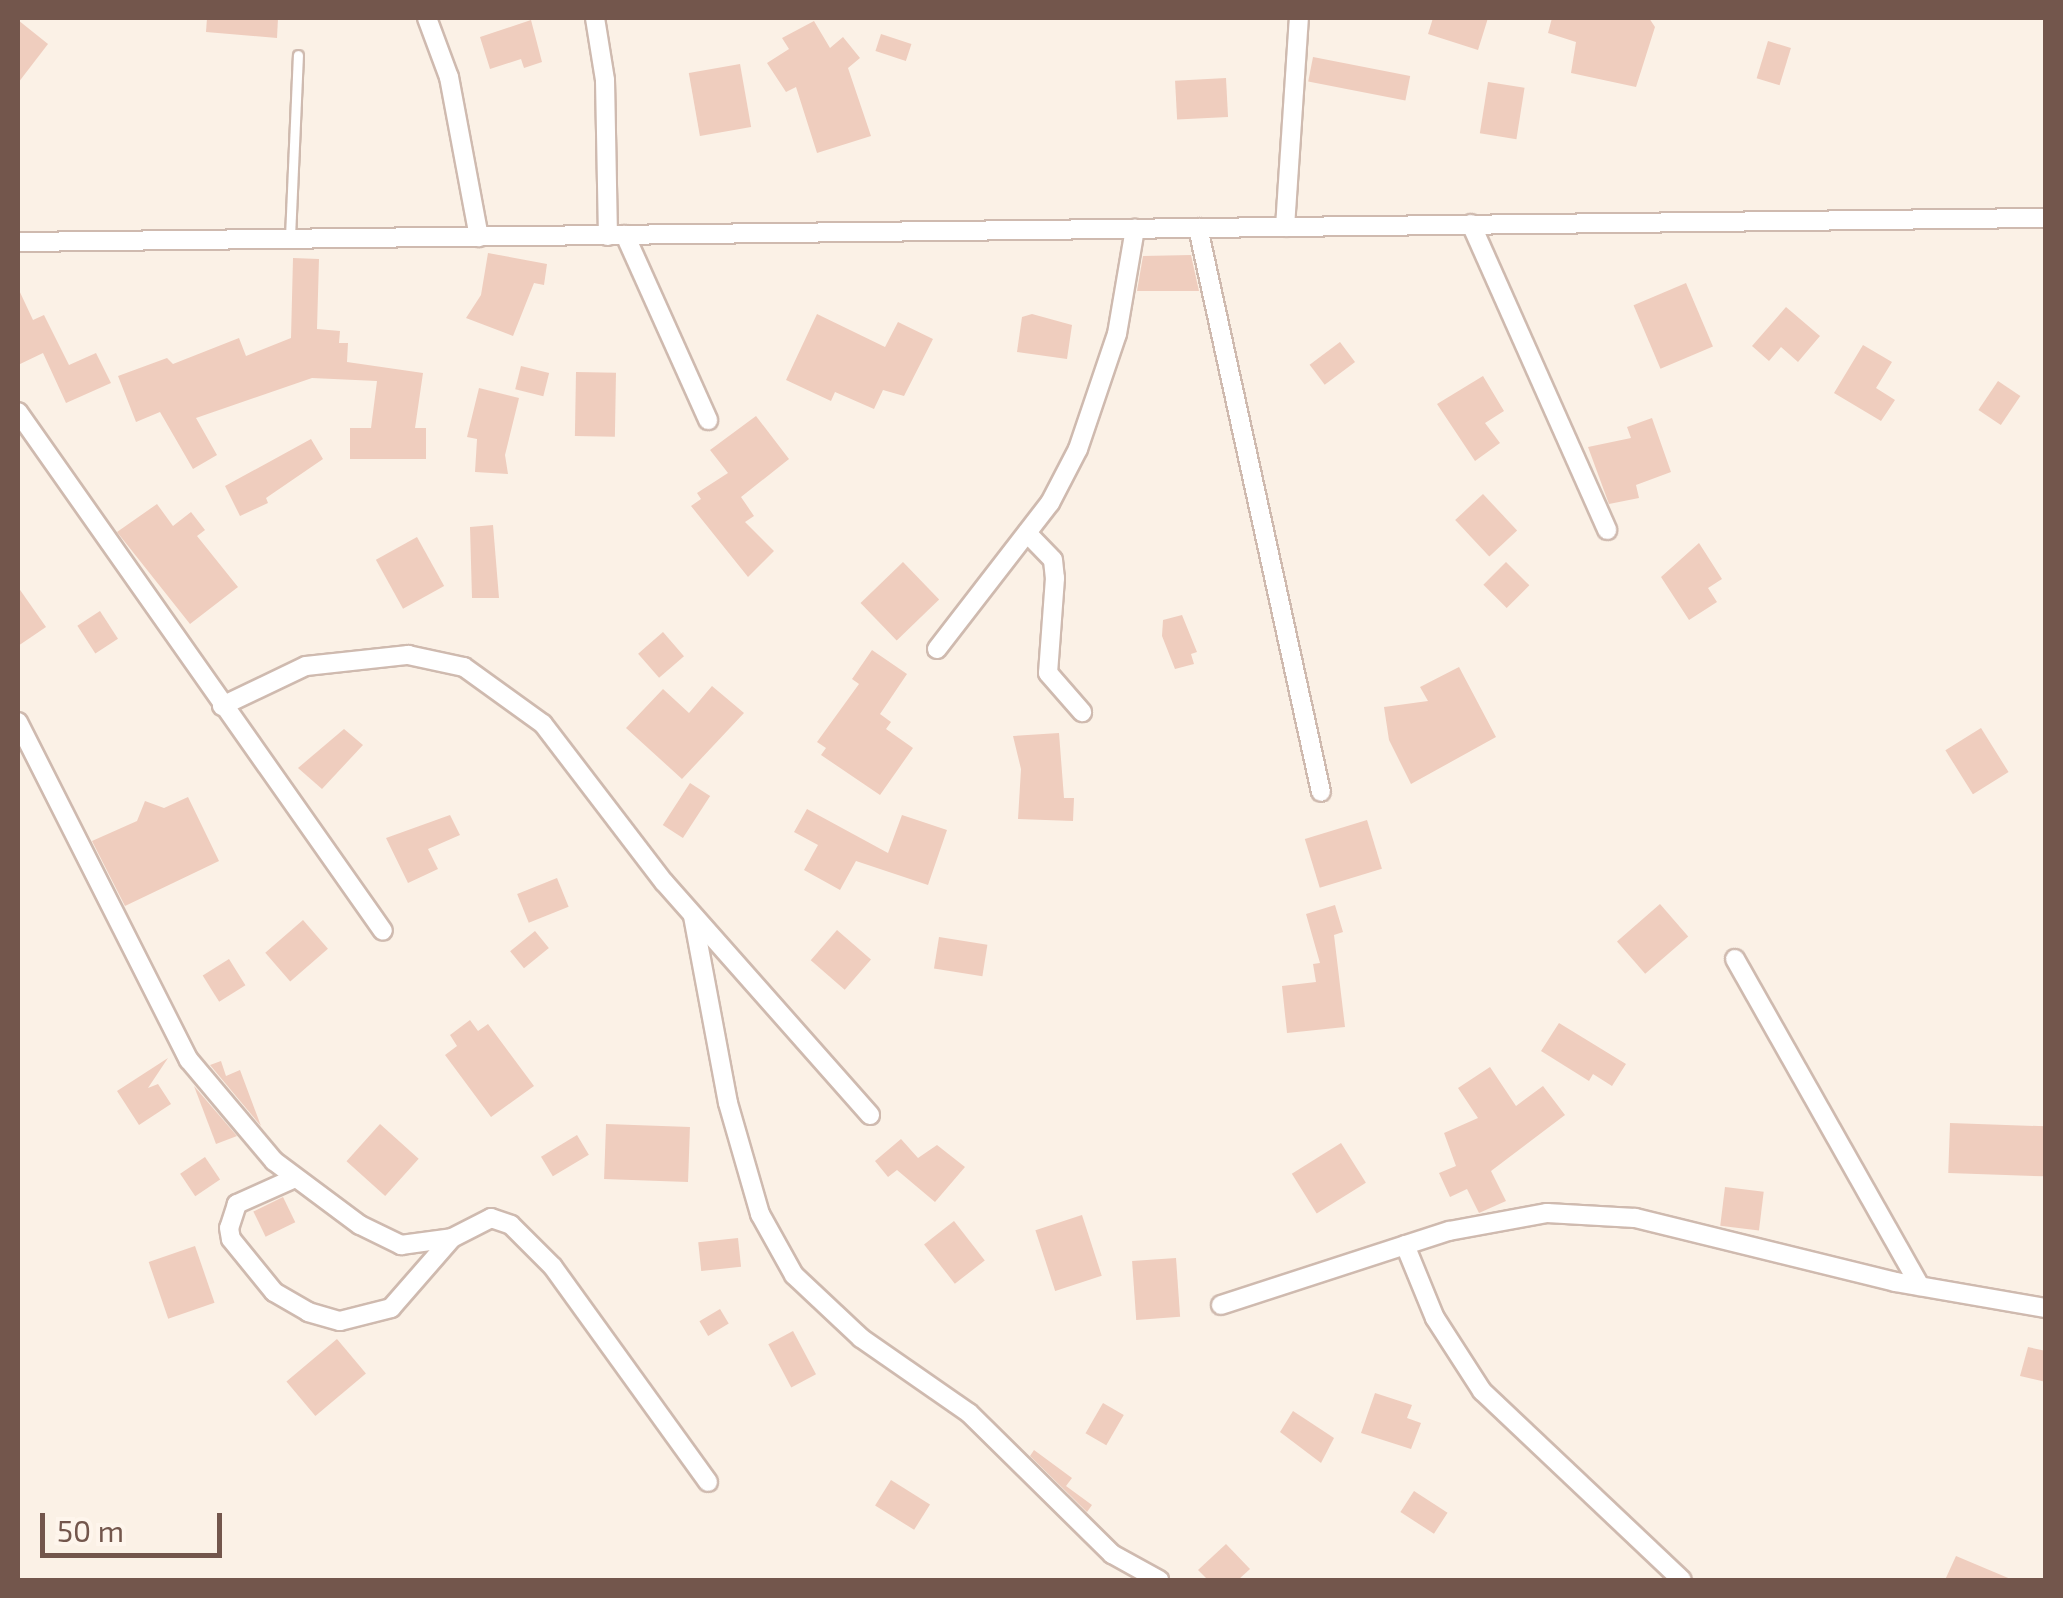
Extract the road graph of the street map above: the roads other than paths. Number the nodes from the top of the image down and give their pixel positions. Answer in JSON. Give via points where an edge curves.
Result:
{"nodes":[{"id":1,"x":427,"y":18,"type":"edge"},
{"id":2,"x":596,"y":18,"type":"edge"},
{"id":3,"x":1299,"y":18,"type":"edge"},
{"id":4,"x":298,"y":55,"type":"dead end"},
{"id":5,"x":2046,"y":218,"type":"edge"},
{"id":6,"x":1471,"y":224,"type":"junction"},
{"id":7,"x":1285,"y":227,"type":"junction"},
{"id":8,"x":1198,"y":228,"type":"junction"},
{"id":9,"x":1135,"y":229,"type":"junction"},
{"id":10,"x":616,"y":235,"type":"junction"},
{"id":11,"x":479,"y":237,"type":"junction"},
{"id":12,"x":290,"y":239,"type":"junction"},
{"id":13,"x":18,"y":242,"type":"edge"},
{"id":14,"x":18,"y":412,"type":"edge"},
{"id":15,"x":708,"y":420,"type":"dead end"},
{"id":16,"x":1606,"y":530,"type":"dead end"},
{"id":17,"x":1027,"y":533,"type":"junction"},
{"id":18,"x":938,"y":648,"type":"dead end"},
{"id":19,"x":222,"y":706,"type":"junction"},
{"id":20,"x":1082,"y":712,"type":"dead end"},
{"id":21,"x":18,"y":722,"type":"edge"},
{"id":22,"x":1320,"y":792,"type":"dead end"},
{"id":23,"x":692,"y":914,"type":"junction"},
{"id":24,"x":383,"y":931,"type":"dead end"},
{"id":25,"x":1736,"y":959,"type":"dead end"},
{"id":26,"x":870,"y":1115,"type":"dead end"},
{"id":27,"x":296,"y":1178,"type":"junction"},
{"id":28,"x":452,"y":1238,"type":"junction"},
{"id":29,"x":1405,"y":1246,"type":"junction"},
{"id":30,"x":1920,"y":1286,"type":"junction"},
{"id":31,"x":1221,"y":1305,"type":"dead end"},
{"id":32,"x":2046,"y":1308,"type":"edge"},
{"id":33,"x":708,"y":1482,"type":"dead end"},
{"id":34,"x":1159,"y":1580,"type":"edge"},
{"id":35,"x":1682,"y":1580,"type":"edge"}],
"edges":[{"from":1,"to":11,"type":"street","via":[[449,78]]},
{"from":2,"to":10,"type":"street"},
{"from":3,"to":7,"type":"street"},
{"from":4,"to":12,"type":"lane"},
{"from":5,"to":6,"type":"street"},
{"from":6,"to":7,"type":"street"},
{"from":6,"to":16,"type":"street"},
{"from":7,"to":8,"type":"street"},
{"from":8,"to":9,"type":"street"},
{"from":8,"to":22,"type":"street"},
{"from":9,"to":10,"type":"street"},
{"from":9,"to":17,"type":"street","via":[[1098,399],[1050,503]]},
{"from":10,"to":11,"type":"street"},
{"from":10,"to":15,"type":"street"},
{"from":11,"to":12,"type":"street"},
{"from":12,"to":13,"type":"street"},
{"from":14,"to":19,"type":"street"},
{"from":17,"to":18,"type":"street"},
{"from":17,"to":20,"type":"street","via":[[1053,560],[1056,578],[1044,654],[1048,674]]},
{"from":19,"to":23,"type":"street","via":[[306,666],[408,655],[464,667],[543,724]]},
{"from":19,"to":24,"type":"street"},
{"from":21,"to":27,"type":"street","via":[[189,1060]]},
{"from":23,"to":26,"type":"street"},
{"from":23,"to":34,"type":"street","via":[[728,1103],[760,1214],[794,1275],[860,1338],[969,1414],[1112,1554]]},
{"from":25,"to":30,"type":"street"},
{"from":27,"to":28,"type":"street","via":[[360,1225],[401,1245]]},
{"from":27,"to":28,"type":"street","via":[[238,1204],[229,1228],[274,1292],[308,1312],[340,1321],[391,1308]]},
{"from":28,"to":33,"type":"street","via":[[491,1218],[512,1225],[553,1267]]},
{"from":29,"to":30,"type":"street","via":[[1547,1213],[1635,1218]]},
{"from":29,"to":31,"type":"street"},
{"from":29,"to":35,"type":"street","via":[[1435,1318],[1482,1391]]},
{"from":30,"to":32,"type":"street"}]}
